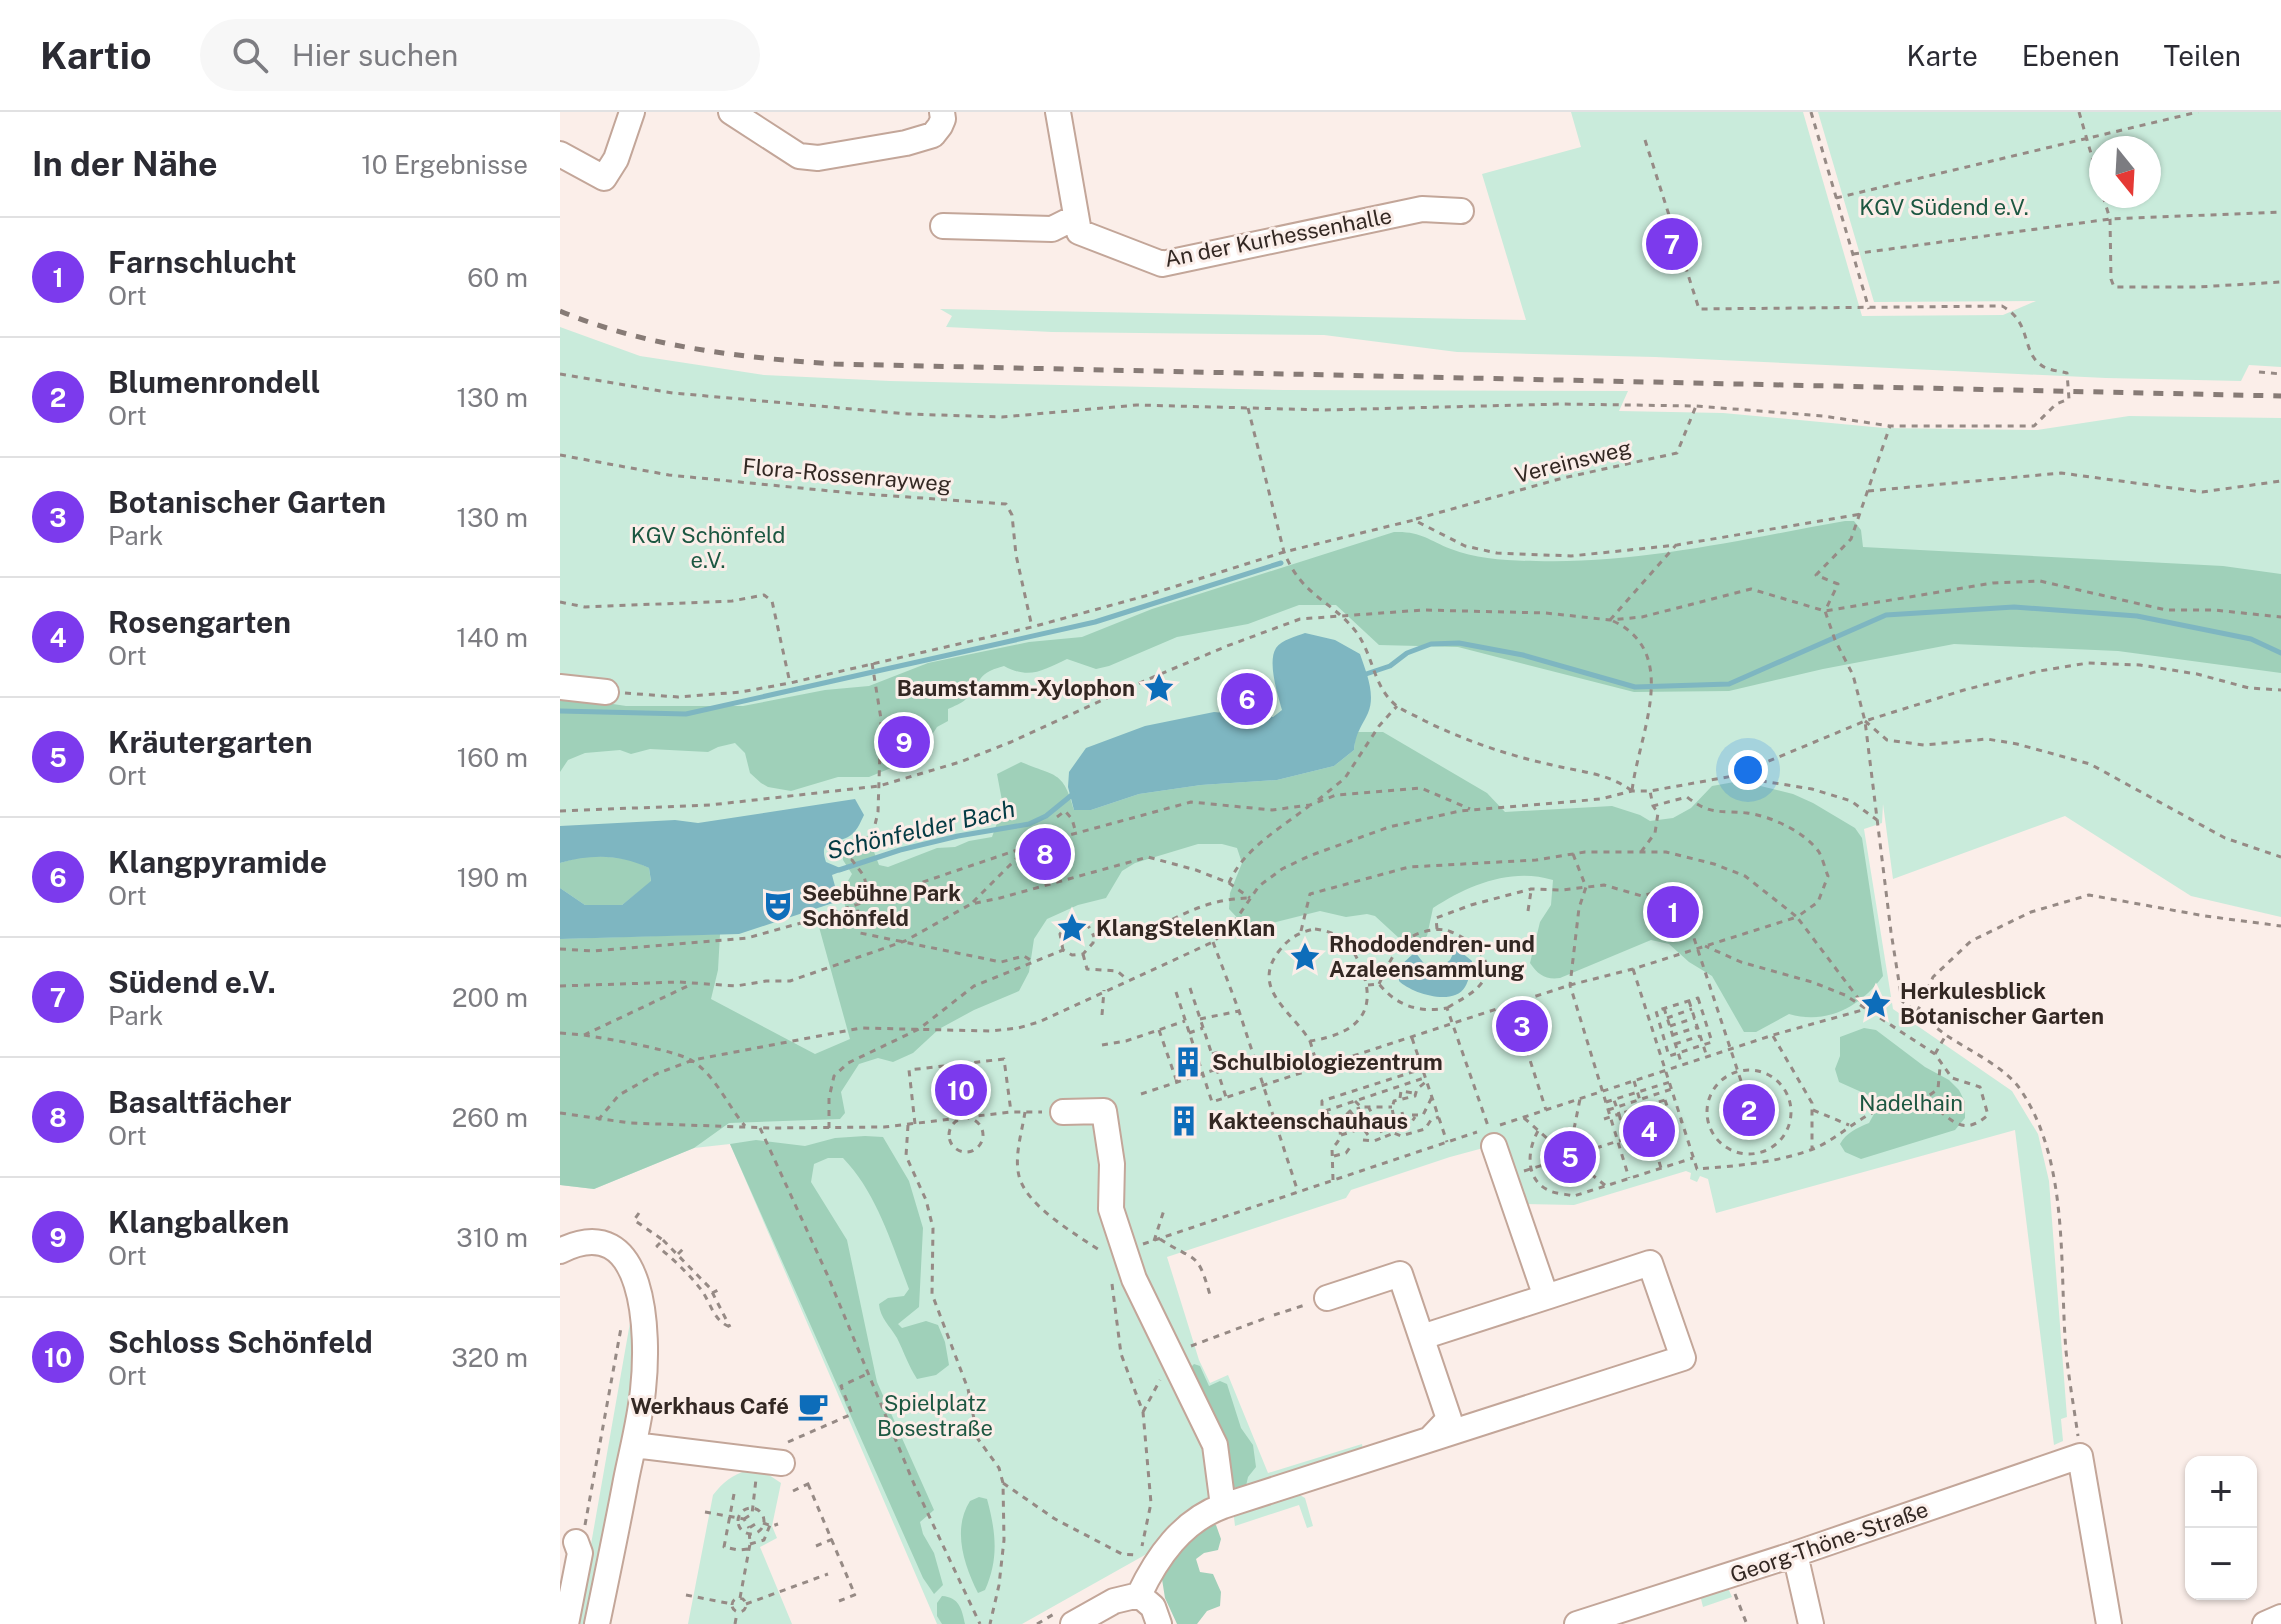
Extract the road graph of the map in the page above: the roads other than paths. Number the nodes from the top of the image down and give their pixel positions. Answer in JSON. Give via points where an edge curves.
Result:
{"nodes":[{"id":1,"x":632,"y":112,"type":"edge"},
{"id":2,"x":731,"y":112,"type":"edge"},
{"id":3,"x":942,"y":112,"type":"edge"},
{"id":4,"x":1058,"y":112,"type":"edge"},
{"id":5,"x":560,"y":154,"type":"edge"},
{"id":6,"x":1461,"y":211,"type":"dead end"},
{"id":7,"x":1076,"y":217,"type":"junction"},
{"id":8,"x":943,"y":226,"type":"dead end"},
{"id":9,"x":560,"y":687,"type":"edge"},
{"id":10,"x":606,"y":692,"type":"road end"},
{"id":11,"x":1063,"y":1112,"type":"road end"},
{"id":12,"x":1492,"y":1137,"type":"road end"},
{"id":13,"x":560,"y":1251,"type":"edge"},
{"id":14,"x":1546,"y":1297,"type":"junction"},
{"id":15,"x":1327,"y":1298,"type":"road end"},
{"id":16,"x":1422,"y":1337,"type":"junction"},
{"id":17,"x":1431,"y":1438,"type":"junction"},
{"id":18,"x":634,"y":1445,"type":"junction"},
{"id":19,"x":781,"y":1454,"type":"road end"},
{"id":20,"x":1223,"y":1506,"type":"junction"},
{"id":21,"x":576,"y":1542,"type":"road end"},
{"id":22,"x":1795,"y":1554,"type":"junction"},
{"id":23,"x":1139,"y":1595,"type":"junction"},
{"id":24,"x":2281,"y":1617,"type":"edge"},
{"id":25,"x":566,"y":1624,"type":"edge"},
{"id":26,"x":597,"y":1624,"type":"edge"},
{"id":27,"x":1073,"y":1624,"type":"edge"},
{"id":28,"x":1159,"y":1624,"type":"edge"},
{"id":29,"x":1577,"y":1624,"type":"edge"},
{"id":30,"x":1811,"y":1624,"type":"edge"},
{"id":31,"x":2109,"y":1624,"type":"edge"},
{"id":32,"x":2265,"y":1624,"type":"edge"}],
"edges":[{"from":1,"to":5,"type":"street","via":[[604,178]]},
{"from":2,"to":3,"type":"street","via":[[799,156],[818,158],[933,135]]},
{"from":4,"to":7,"type":"street"},
{"from":6,"to":7,"type":"street","name":"An der Kurhessenhalle","via":[[1422,209],[1162,264],[1079,232]]},
{"from":7,"to":8,"type":"street","via":[[1052,229]]},
{"from":9,"to":10,"type":"street"},
{"from":11,"to":20,"type":"street","via":[[1104,1104],[1116,1254],[1134,1279],[1215,1445]]},
{"from":12,"to":14,"type":"street"},
{"from":13,"to":18,"type":"street","via":[[591,1240],[615,1248],[636,1281],[644,1315],[643,1389]]},
{"from":14,"to":16,"type":"street"},
{"from":14,"to":17,"type":"street","via":[[1650,1263],[1683,1358]]},
{"from":15,"to":16,"type":"street","via":[[1400,1274]]},
{"from":16,"to":17,"type":"street","via":[[1449,1419]]},
{"from":17,"to":20,"type":"street"},
{"from":18,"to":19,"type":"street"},
{"from":18,"to":26,"type":"street"},
{"from":20,"to":23,"type":"street","via":[[1188,1525],[1154,1562]]},
{"from":21,"to":25,"type":"street","via":[[580,1553]]},
{"from":22,"to":29,"type":"street","name":"Georg-Thöne-Straße"},
{"from":22,"to":30,"type":"street"},
{"from":22,"to":31,"type":"street","name":"Georg-Thöne-Straße","via":[[2080,1456]]},
{"from":23,"to":27,"type":"street","via":[[1114,1601]]},
{"from":23,"to":28,"type":"street","via":[[1153,1607]]},
{"from":24,"to":32,"type":"street"}]}
